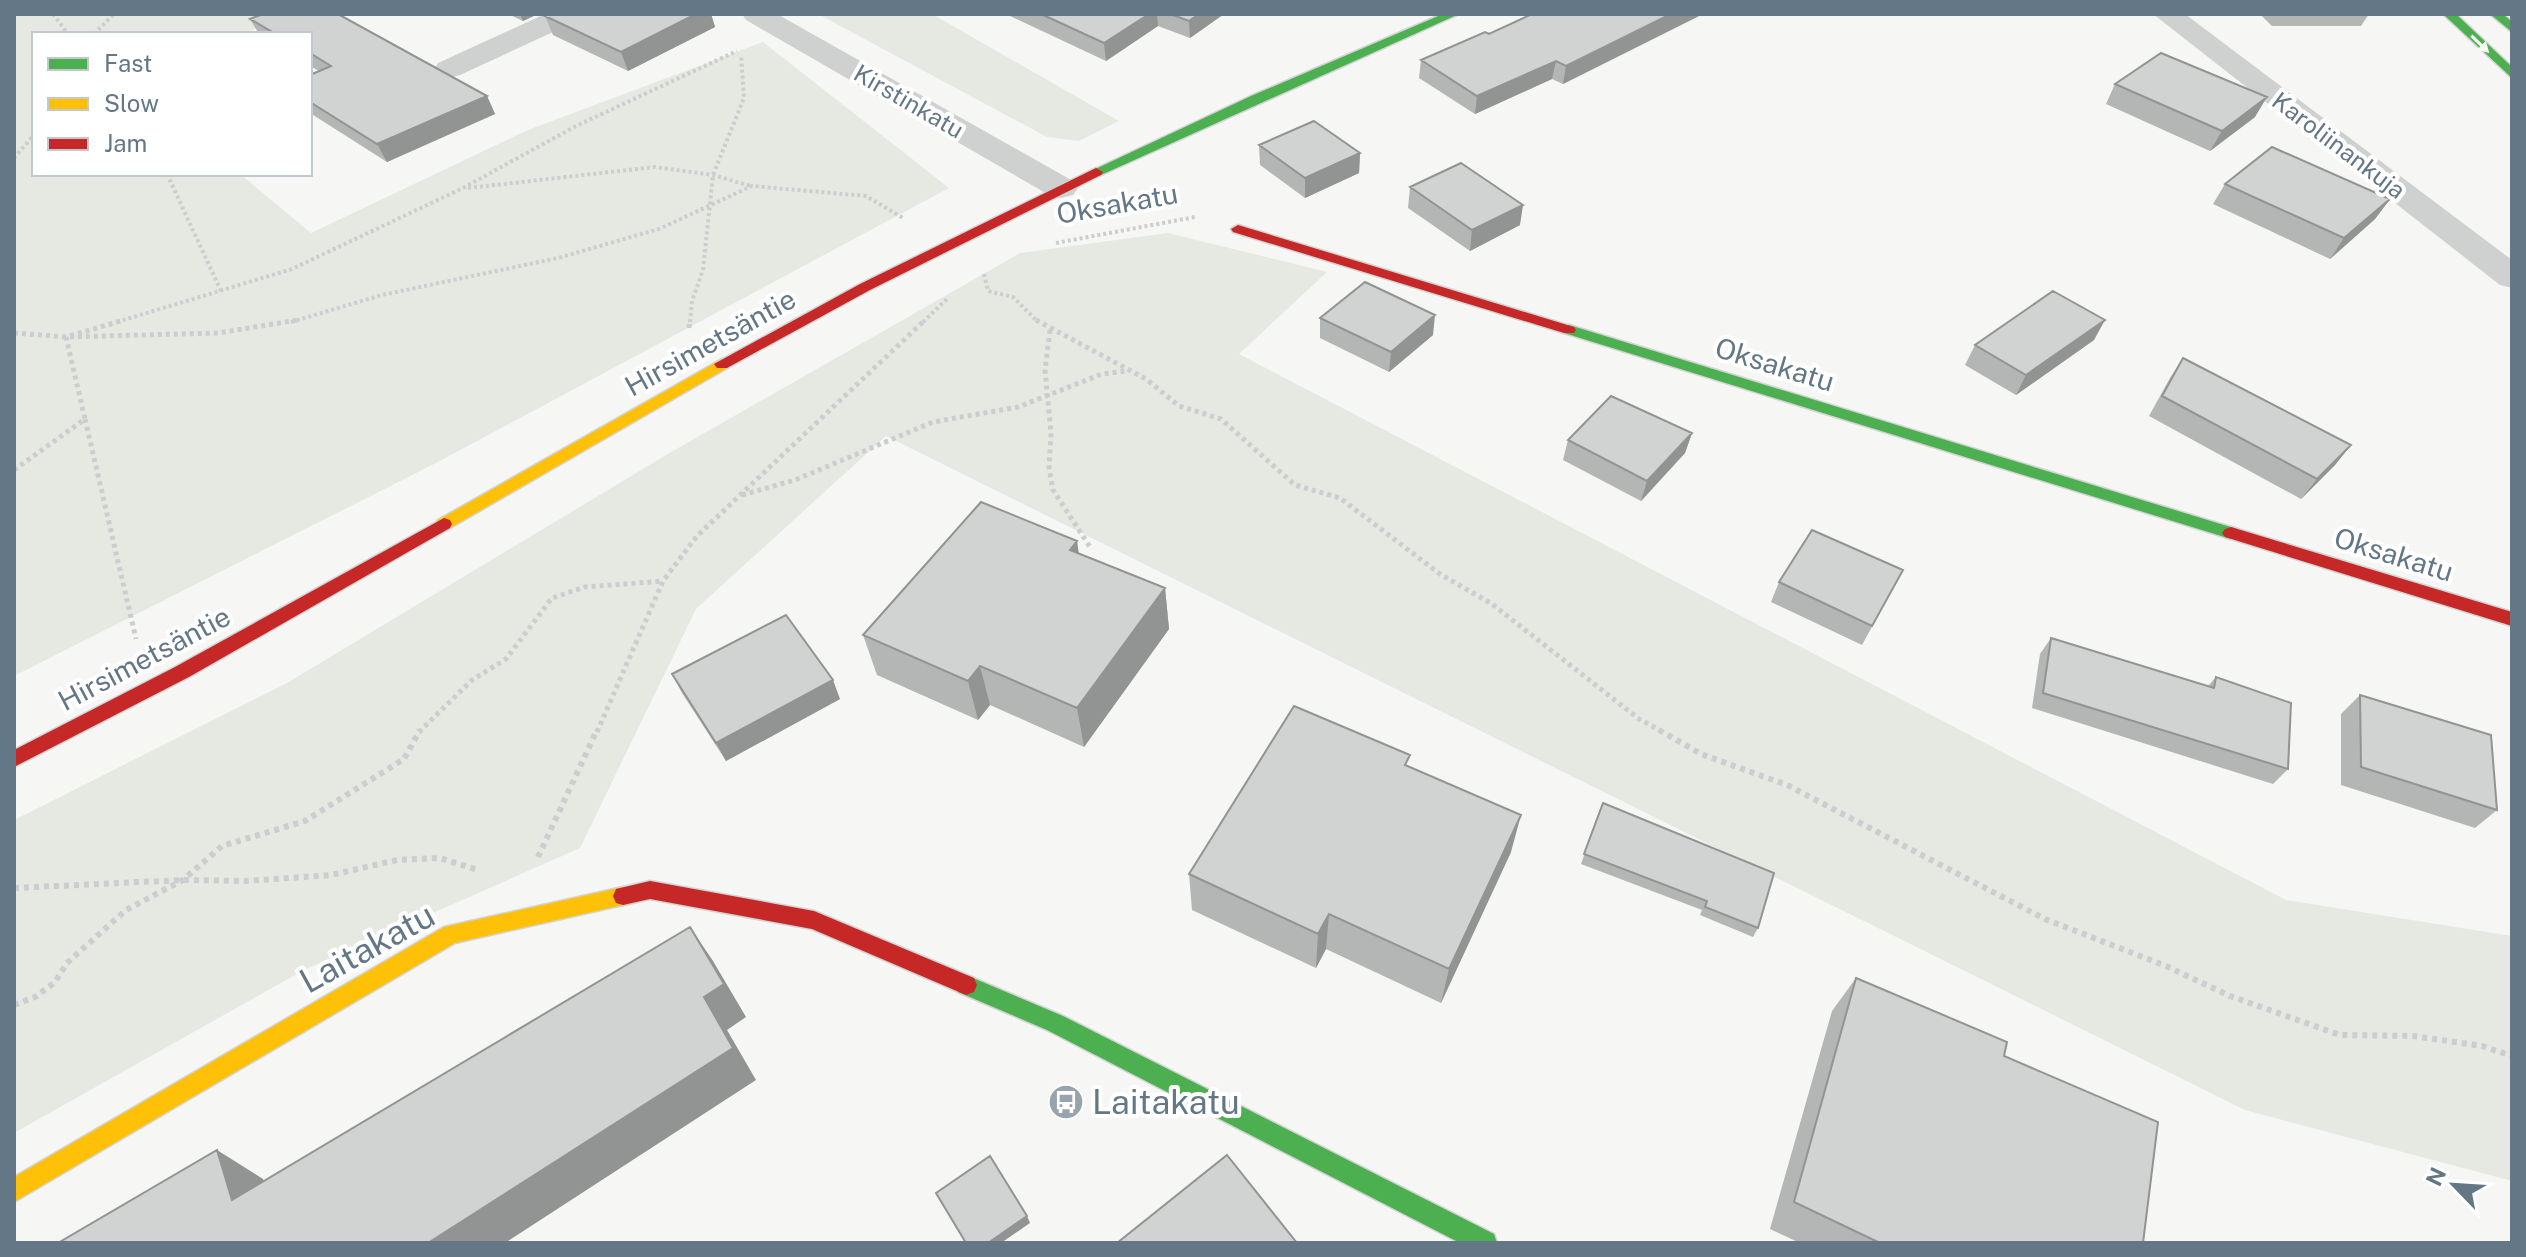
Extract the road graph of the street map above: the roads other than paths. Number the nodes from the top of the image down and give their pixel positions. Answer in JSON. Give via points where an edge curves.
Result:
{"nodes":[{"id":1,"x":569,"y":14,"type":"edge"},
{"id":2,"x":756,"y":14,"type":"edge"},
{"id":3,"x":1453,"y":14,"type":"edge"},
{"id":4,"x":2167,"y":14,"type":"edge"},
{"id":5,"x":2449,"y":14,"type":"edge"},
{"id":6,"x":2496,"y":14,"type":"edge"},
{"id":7,"x":2512,"y":28,"type":"edge"},
{"id":8,"x":449,"y":69,"type":"dead end"},
{"id":9,"x":2512,"y":74,"type":"edge"},
{"id":10,"x":1061,"y":188,"type":"junction"},
{"id":11,"x":1238,"y":229,"type":"road end"},
{"id":12,"x":2512,"y":277,"type":"edge"},
{"id":13,"x":2512,"y":619,"type":"edge"},
{"id":14,"x":14,"y":759,"type":"edge"},
{"id":15,"x":14,"y":1190,"type":"edge"},
{"id":16,"x":1485,"y":1243,"type":"edge"}],
"edges":[{"from":1,"to":8,"type":"street"},
{"from":2,"to":10,"type":"street","name":"Kirstinkatu"},
{"from":3,"to":10,"type":"street","name":"Hirsimetsäntie"},
{"from":4,"to":12,"type":"street","name":"Karoliinankuja"},
{"from":5,"to":9,"type":"street","one_way":true},
{"from":6,"to":7,"type":"street"},
{"from":10,"to":14,"type":"street","name":"Hirsimetsäntie","via":[[678,389],[374,566]]},
{"from":11,"to":13,"type":"street","name":"Oksakatu"},
{"from":15,"to":16,"type":"street","name":"Laitakatu","via":[[451,934],[650,890],[814,920],[1055,1023]]}]}
